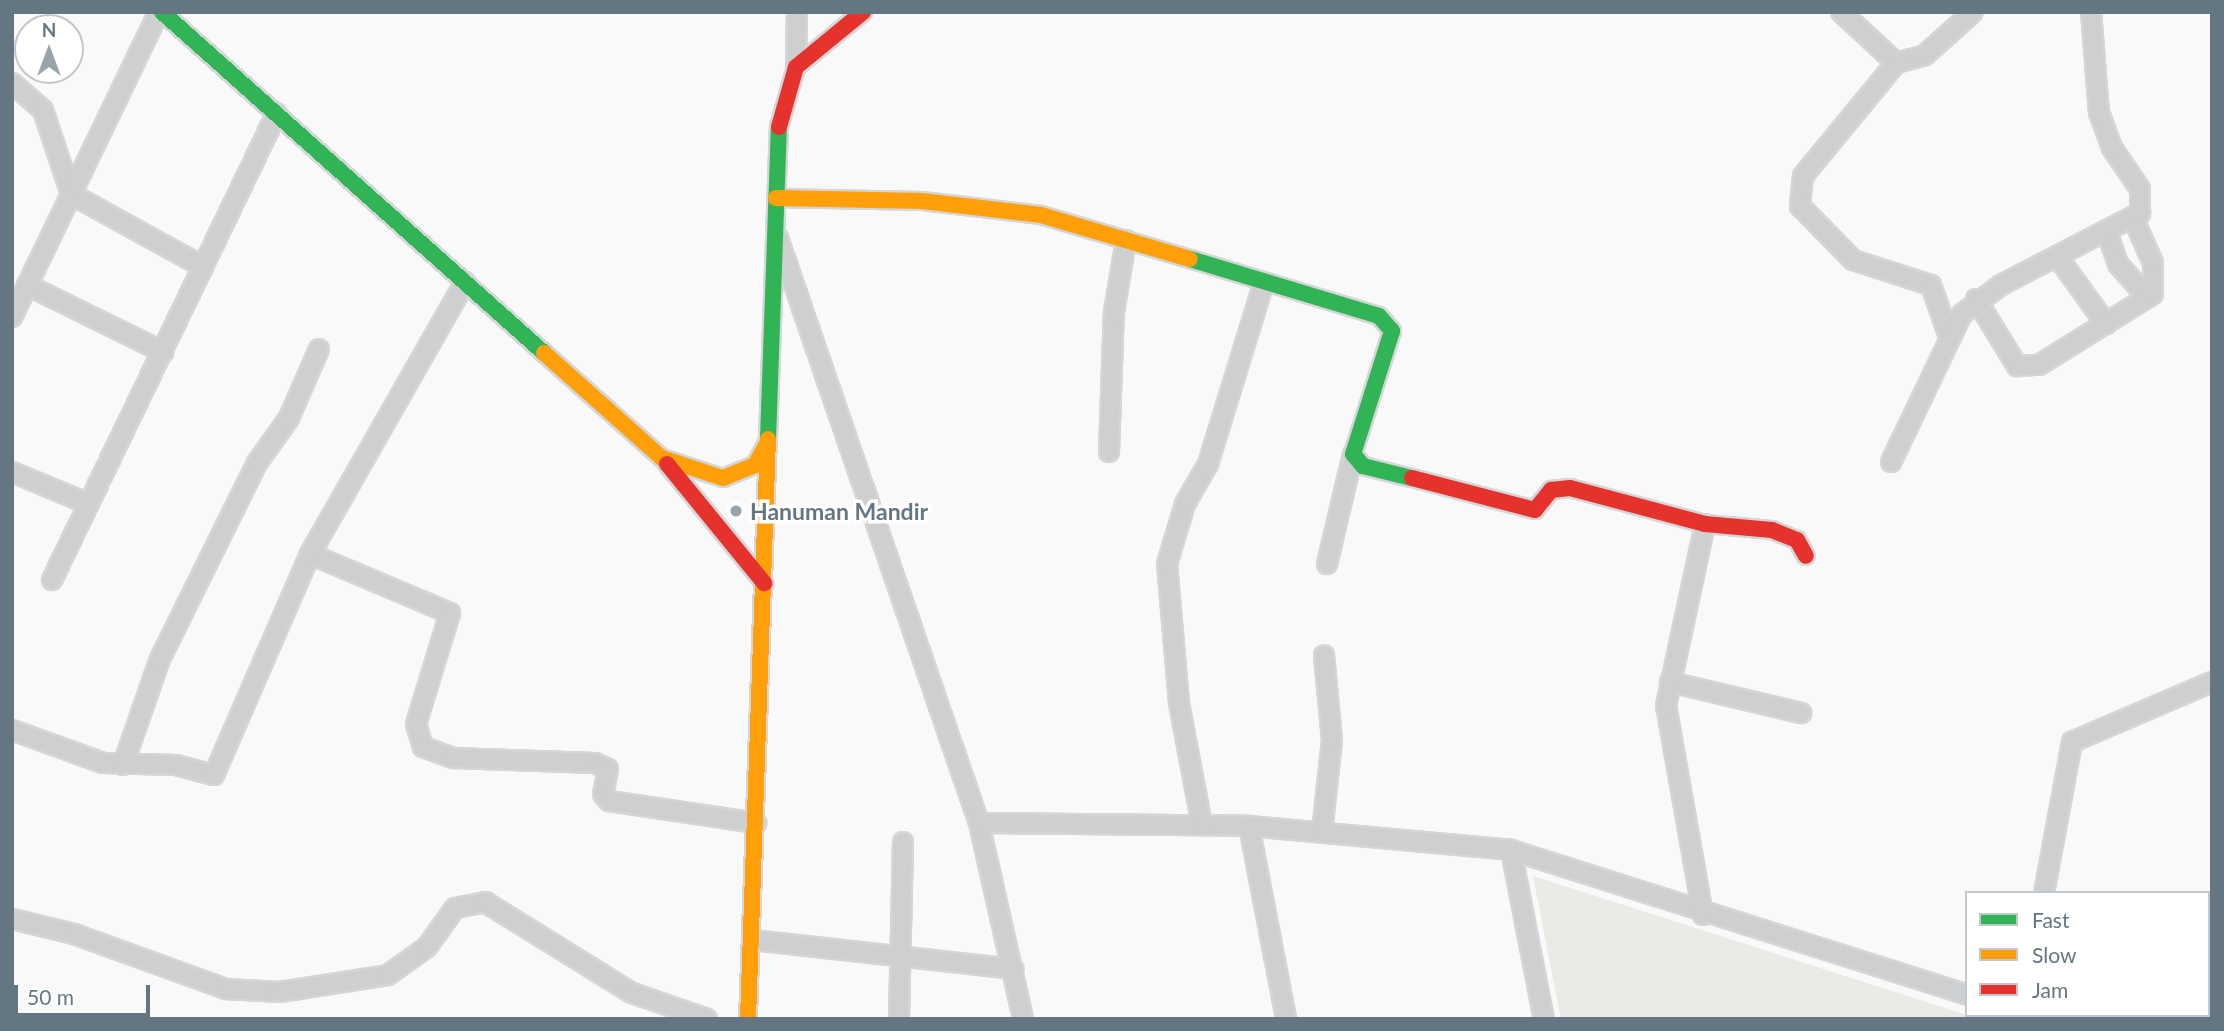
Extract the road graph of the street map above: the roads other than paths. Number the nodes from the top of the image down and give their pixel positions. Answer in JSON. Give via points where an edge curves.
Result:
{"nodes":[{"id":1,"x":161,"y":12,"type":"edge"},
{"id":2,"x":797,"y":12,"type":"edge"},
{"id":3,"x":863,"y":12,"type":"edge"},
{"id":4,"x":1841,"y":12,"type":"edge"},
{"id":5,"x":1972,"y":12,"type":"edge"},
{"id":6,"x":2091,"y":12,"type":"edge"},
{"id":7,"x":1896,"y":63,"type":"junction"},
{"id":8,"x":796,"y":67,"type":"junction"},
{"id":9,"x":12,"y":83,"type":"edge"},
{"id":10,"x":277,"y":113,"type":"junction"},
{"id":11,"x":71,"y":194,"type":"junction"},
{"id":12,"x":776,"y":198,"type":"junction"},
{"id":13,"x":2134,"y":219,"type":"junction"},
{"id":14,"x":775,"y":230,"type":"junction"},
{"id":15,"x":2107,"y":232,"type":"junction"},
{"id":16,"x":1126,"y":240,"type":"junction"},
{"id":17,"x":2057,"y":256,"type":"junction"},
{"id":18,"x":204,"y":267,"type":"junction"},
{"id":19,"x":465,"y":282,"type":"junction"},
{"id":20,"x":1265,"y":282,"type":"junction"},
{"id":21,"x":27,"y":285,"type":"junction"},
{"id":22,"x":2148,"y":298,"type":"junction"},
{"id":23,"x":1976,"y":299,"type":"junction"},
{"id":24,"x":12,"y":317,"type":"edge"},
{"id":25,"x":2106,"y":324,"type":"junction"},
{"id":26,"x":1948,"y":334,"type":"junction"},
{"id":27,"x":319,"y":349,"type":"dead end"},
{"id":28,"x":163,"y":352,"type":"junction"},
{"id":29,"x":769,"y":440,"type":"junction"},
{"id":30,"x":1109,"y":452,"type":"dead end"},
{"id":31,"x":1353,"y":454,"type":"junction"},
{"id":32,"x":662,"y":458,"type":"junction"},
{"id":33,"x":1891,"y":462,"type":"dead end"},
{"id":34,"x":12,"y":472,"type":"edge"},
{"id":35,"x":89,"y":504,"type":"junction"},
{"id":36,"x":1705,"y":524,"type":"junction"},
{"id":37,"x":310,"y":554,"type":"junction"},
{"id":38,"x":1806,"y":556,"type":"dead end"},
{"id":39,"x":1327,"y":564,"type":"dead end"},
{"id":40,"x":52,"y":580,"type":"dead end"},
{"id":41,"x":764,"y":583,"type":"junction"},
{"id":42,"x":1324,"y":655,"type":"dead end"},
{"id":43,"x":1670,"y":682,"type":"junction"},
{"id":44,"x":2212,"y":682,"type":"edge"},
{"id":45,"x":1801,"y":713,"type":"dead end"},
{"id":46,"x":12,"y":730,"type":"edge"},
{"id":47,"x":123,"y":765,"type":"junction"},
{"id":48,"x":979,"y":822,"type":"junction"},
{"id":49,"x":756,"y":823,"type":"junction"},
{"id":50,"x":1202,"y":825,"type":"junction"},
{"id":51,"x":1249,"y":826,"type":"junction"},
{"id":52,"x":1322,"y":832,"type":"junction"},
{"id":53,"x":903,"y":842,"type":"dead end"},
{"id":54,"x":1511,"y":850,"type":"junction"},
{"id":55,"x":2045,"y":891,"type":"edge"},
{"id":56,"x":1703,"y":915,"type":"junction"},
{"id":57,"x":12,"y":919,"type":"edge"},
{"id":58,"x":752,"y":940,"type":"junction"},
{"id":59,"x":902,"y":955,"type":"junction"},
{"id":60,"x":1013,"y":969,"type":"junction"},
{"id":61,"x":1965,"y":994,"type":"edge"},
{"id":62,"x":707,"y":1019,"type":"edge"},
{"id":63,"x":748,"y":1019,"type":"edge"},
{"id":64,"x":899,"y":1019,"type":"edge"},
{"id":65,"x":1023,"y":1019,"type":"edge"},
{"id":66,"x":1286,"y":1019,"type":"edge"},
{"id":67,"x":1544,"y":1019,"type":"edge"}],
"edges":[{"from":1,"to":10,"type":"street"},
{"from":1,"to":11,"type":"street"},
{"from":2,"to":8,"type":"street"},
{"from":3,"to":8,"type":"street"},
{"from":4,"to":7,"type":"street"},
{"from":5,"to":7,"type":"street","via":[[1925,55]]},
{"from":6,"to":13,"type":"street","via":[[2098,113],[2140,190]]},
{"from":7,"to":26,"type":"street","via":[[1802,176],[1800,206],[1853,260],[1931,285]]},
{"from":8,"to":12,"type":"street","via":[[779,119]]},
{"from":9,"to":11,"type":"street","via":[[43,110]]},
{"from":10,"to":18,"type":"street"},
{"from":10,"to":19,"type":"street"},
{"from":11,"to":18,"type":"street"},
{"from":11,"to":21,"type":"street"},
{"from":12,"to":14,"type":"street"},
{"from":12,"to":16,"type":"street","via":[[999,206]]},
{"from":13,"to":15,"type":"street"},
{"from":13,"to":22,"type":"street","via":[[2154,263],[2155,288]]},
{"from":14,"to":29,"type":"street"},
{"from":14,"to":48,"type":"street"},
{"from":15,"to":17,"type":"street"},
{"from":15,"to":22,"type":"street","via":[[2118,264]]},
{"from":16,"to":20,"type":"street"},
{"from":16,"to":30,"type":"street","via":[[1114,313]]},
{"from":17,"to":23,"type":"street"},
{"from":17,"to":25,"type":"street"},
{"from":18,"to":28,"type":"street"},
{"from":19,"to":32,"type":"street"},
{"from":19,"to":37,"type":"street"},
{"from":20,"to":31,"type":"street","via":[[1388,323],[1391,341],[1361,414]]},
{"from":20,"to":50,"type":"street","via":[[1208,464],[1185,503],[1167,564],[1179,704]]},
{"from":21,"to":24,"type":"street"},
{"from":21,"to":28,"type":"street"},
{"from":22,"to":25,"type":"street"},
{"from":23,"to":25,"type":"street","via":[[1996,339],[2023,369]]},
{"from":23,"to":26,"type":"street"},
{"from":26,"to":33,"type":"street"},
{"from":27,"to":47,"type":"street","via":[[289,418],[257,463],[160,659]]},
{"from":28,"to":35,"type":"street"},
{"from":29,"to":32,"type":"street","via":[[755,465],[723,478]]},
{"from":29,"to":41,"type":"street"},
{"from":31,"to":36,"type":"street","via":[[1373,470],[1532,509],[1541,508],[1551,490],[1570,488]]},
{"from":31,"to":39,"type":"street"},
{"from":32,"to":41,"type":"street"},
{"from":34,"to":35,"type":"street"},
{"from":35,"to":40,"type":"street"},
{"from":36,"to":38,"type":"street","via":[[1788,535]]},
{"from":36,"to":43,"type":"street"},
{"from":37,"to":47,"type":"street","via":[[214,775],[176,765]]},
{"from":37,"to":49,"type":"street","via":[[450,613],[416,724],[423,747],[463,759],[595,763],[608,769],[603,794],[609,801]]},
{"from":41,"to":49,"type":"street"},
{"from":42,"to":52,"type":"street","via":[[1332,740]]},
{"from":43,"to":45,"type":"street"},
{"from":43,"to":56,"type":"street","via":[[1666,715]]},
{"from":44,"to":55,"type":"street","via":[[2072,742]]},
{"from":46,"to":47,"type":"street","via":[[79,757]]},
{"from":48,"to":50,"type":"street"},
{"from":48,"to":60,"type":"street"},
{"from":49,"to":58,"type":"street"},
{"from":50,"to":51,"type":"street"},
{"from":51,"to":52,"type":"street"},
{"from":51,"to":66,"type":"street"},
{"from":52,"to":54,"type":"street"},
{"from":53,"to":59,"type":"street"},
{"from":54,"to":56,"type":"street"},
{"from":54,"to":67,"type":"street"},
{"from":56,"to":61,"type":"street"},
{"from":57,"to":62,"type":"street","via":[[74,934],[226,989],[280,992],[388,975],[426,947],[455,908],[485,902],[632,993]]},
{"from":58,"to":59,"type":"street"},
{"from":58,"to":63,"type":"street"},
{"from":59,"to":60,"type":"street"},
{"from":59,"to":64,"type":"street"},
{"from":60,"to":65,"type":"street"}]}
